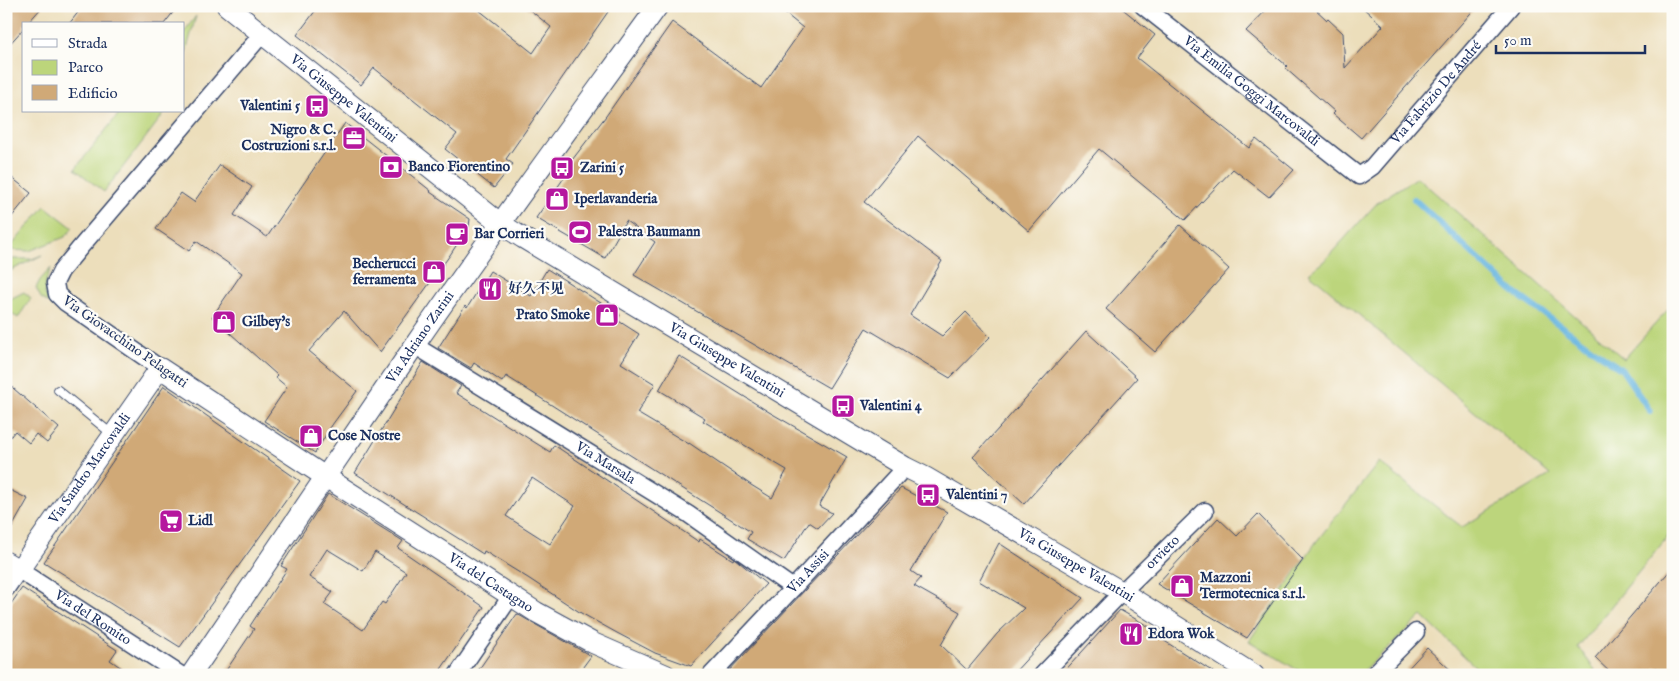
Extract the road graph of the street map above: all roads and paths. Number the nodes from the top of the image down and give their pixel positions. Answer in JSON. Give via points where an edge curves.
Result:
{"nodes":[{"id":1,"x":227,"y":6,"type":"edge"},
{"id":2,"x":658,"y":6,"type":"edge"},
{"id":3,"x":1143,"y":6,"type":"edge"},
{"id":4,"x":1512,"y":6,"type":"edge"},
{"id":5,"x":262,"y":33,"type":"junction"},
{"id":6,"x":1359,"y":176,"type":"joint"},
{"id":7,"x":501,"y":224,"type":"junction"},
{"id":8,"x":414,"y":345,"type":"junction"},
{"id":9,"x":160,"y":368,"type":"junction"},
{"id":10,"x":58,"y":390,"type":"dead end"},
{"id":11,"x":113,"y":435,"type":"junction"},
{"id":12,"x":905,"y":467,"type":"junction"},
{"id":13,"x":324,"y":476,"type":"junction"},
{"id":14,"x":1205,"y":511,"type":"dead end"},
{"id":15,"x":13,"y":566,"type":"edge"},
{"id":16,"x":793,"y":588,"type":"junction"},
{"id":17,"x":6,"y":589,"type":"edge"},
{"id":18,"x":1122,"y":592,"type":"junction"},
{"id":19,"x":511,"y":596,"type":"junction"},
{"id":20,"x":1416,"y":632,"type":"dead end"},
{"id":21,"x":181,"y":675,"type":"edge"},
{"id":22,"x":191,"y":675,"type":"edge"},
{"id":23,"x":457,"y":675,"type":"edge"},
{"id":24,"x":666,"y":675,"type":"edge"},
{"id":25,"x":711,"y":675,"type":"edge"},
{"id":26,"x":1042,"y":675,"type":"edge"},
{"id":27,"x":1254,"y":675,"type":"edge"},
{"id":28,"x":1373,"y":675,"type":"edge"}],
"edges":[{"from":1,"to":5,"type":"street","name":"Via Giuseppe Valentini"},
{"from":2,"to":7,"type":"street","name":"Via Adriano Zarini"},
{"from":3,"to":6,"type":"street","name":"Via Emilia Goggi Marcovaldi"},
{"from":4,"to":6,"type":"street","name":"Via Fabrizio De André","via":[[1372,167]]},
{"from":5,"to":7,"type":"street","name":"Via Giuseppe Valentini"},
{"from":5,"to":9,"type":"street","name":"Via Giovacchino Pelagatti","via":[[79,249],[55,283],[57,294],[66,303]]},
{"from":7,"to":8,"type":"street","name":"Via Adriano Zarini"},
{"from":7,"to":12,"type":"street","name":"Via Giuseppe Valentini"},
{"from":8,"to":13,"type":"street","name":"Via Adriano Zarini"},
{"from":8,"to":16,"type":"street","name":"Via Marsala","via":[[688,514]]},
{"from":9,"to":11,"type":"street","name":"Via Sandro Marcovaldi"},
{"from":9,"to":13,"type":"street","name":"Via Giovacchino Pelagatti"},
{"from":10,"to":11,"type":"lane"},
{"from":11,"to":15,"type":"street","name":"Via Sandro Marcovaldi"},
{"from":12,"to":16,"type":"street","name":"Via Assisi"},
{"from":12,"to":18,"type":"street","name":"Via Giuseppe Valentini"},
{"from":13,"to":19,"type":"street","name":"Via del Castagno"},
{"from":13,"to":22,"type":"street","name":"Via Adriano Zarini"},
{"from":14,"to":18,"type":"street","name":"orvieto"},
{"from":15,"to":17,"type":"street"},
{"from":15,"to":21,"type":"street","name":"Via del Romito"},
{"from":16,"to":25,"type":"street","name":"Via Assisi"},
{"from":18,"to":26,"type":"street","name":"orvieto"},
{"from":18,"to":27,"type":"street","name":"Via Giuseppe Valentini"},
{"from":19,"to":23,"type":"street"},
{"from":19,"to":24,"type":"street","name":"Via del Castagno","via":[[593,643]]},
{"from":20,"to":28,"type":"street"}]}
